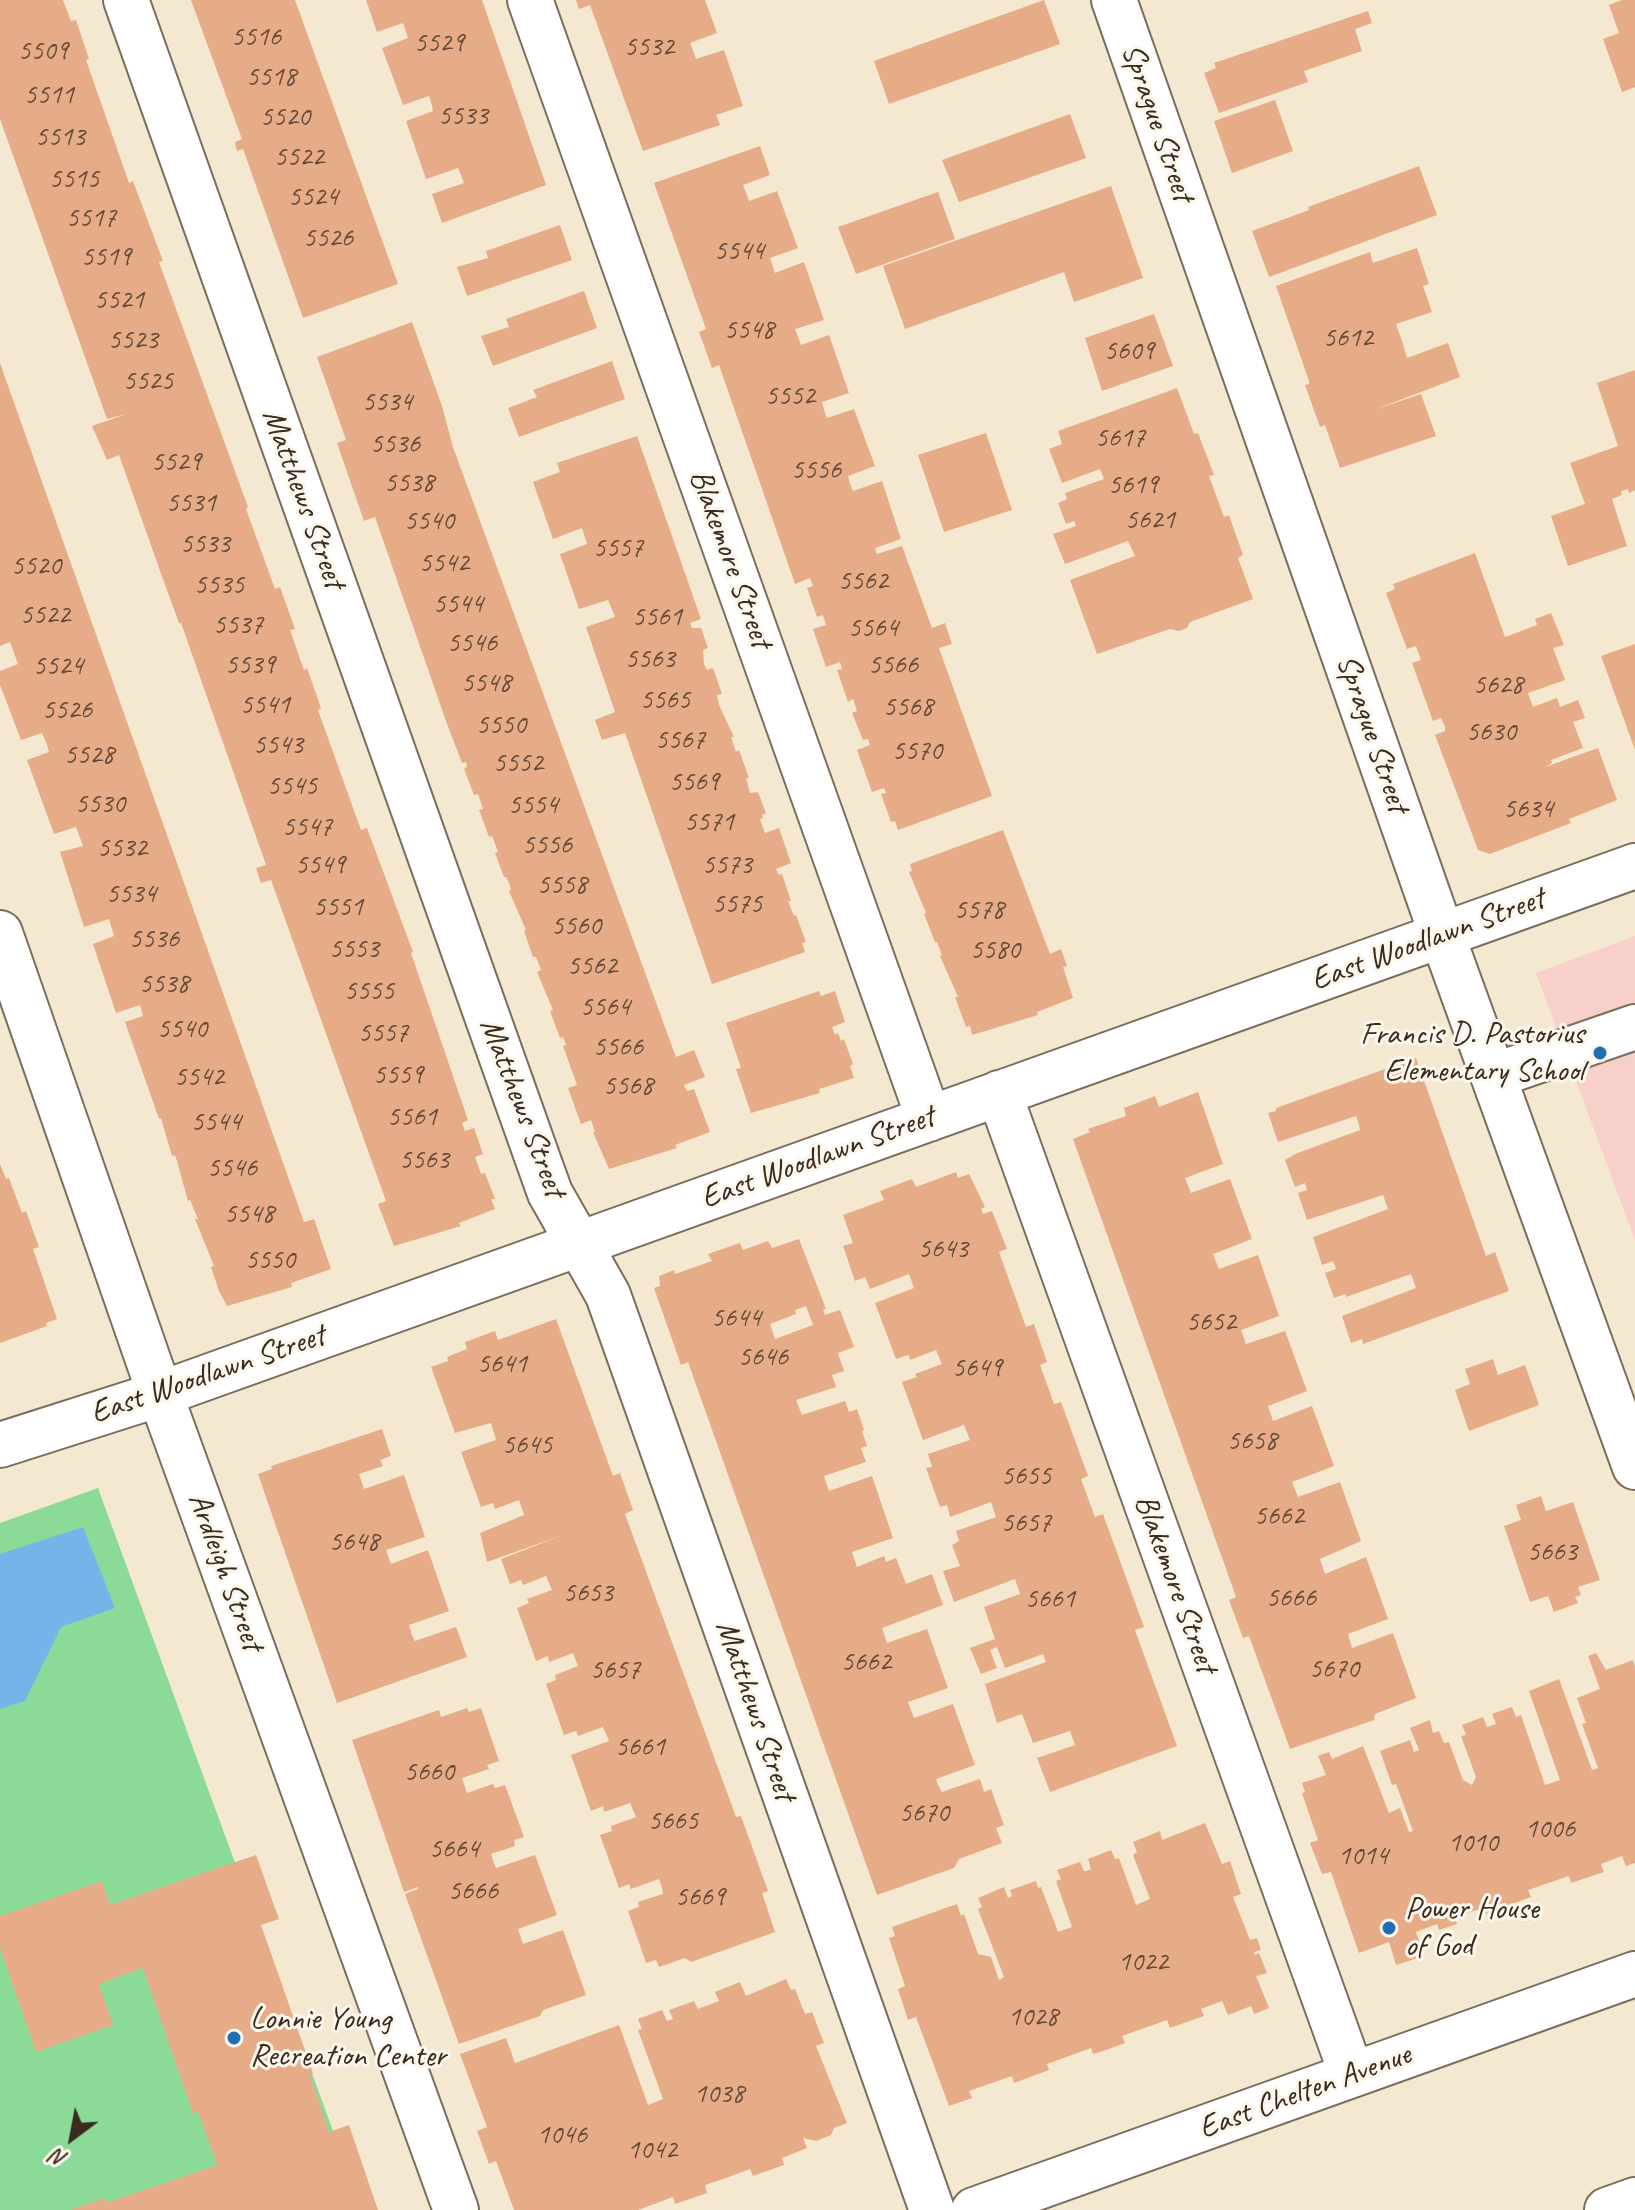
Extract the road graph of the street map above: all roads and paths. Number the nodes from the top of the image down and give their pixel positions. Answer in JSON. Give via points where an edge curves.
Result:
{"nodes":[{"id":1,"x":126,"y":0,"type":"edge"},
{"id":2,"x":530,"y":0,"type":"edge"},
{"id":3,"x":1114,"y":0,"type":"edge"},
{"id":4,"x":1635,"y":866,"type":"edge"},
{"id":5,"x":0,"y":933,"type":"edge"},
{"id":6,"x":1442,"y":935,"type":"junction"},
{"id":7,"x":1635,"y":1027,"type":"edge"},
{"id":8,"x":1493,"y":1076,"type":"junction"},
{"id":9,"x":999,"y":1093,"type":"junction"},
{"id":10,"x":929,"y":1119,"type":"junction"},
{"id":11,"x":580,"y":1243,"type":"junction"},
{"id":12,"x":160,"y":1394,"type":"junction"},
{"id":13,"x":0,"y":1445,"type":"edge"},
{"id":14,"x":1635,"y":1467,"type":"edge"},
{"id":15,"x":1635,"y":1974,"type":"edge"},
{"id":16,"x":1352,"y":2075,"type":"junction"},
{"id":17,"x":1635,"y":2200,"type":"edge"},
{"id":18,"x":456,"y":2210,"type":"edge"},
{"id":19,"x":932,"y":2210,"type":"edge"},
{"id":20,"x":974,"y":2210,"type":"edge"},
{"id":21,"x":1607,"y":2210,"type":"edge"}],
"edges":[{"from":1,"to":11,"type":"street","name":"Matthews Street","via":[[550,1193]]},
{"from":2,"to":10,"type":"street","name":"Blakemore Street"},
{"from":3,"to":6,"type":"street","name":"Sprague Street"},
{"from":4,"to":6,"type":"street","name":"East Woodlawn Street"},
{"from":5,"to":12,"type":"street","name":"Ardleigh Street"},
{"from":6,"to":8,"type":"street","name":"Sprague Street"},
{"from":6,"to":9,"type":"street","name":"East Woodlawn Street"},
{"from":7,"to":8,"type":"street"},
{"from":8,"to":14,"type":"street","name":"Sprague Street"},
{"from":9,"to":10,"type":"street","name":"East Woodlawn Street"},
{"from":9,"to":16,"type":"street","name":"Blakemore Street"},
{"from":10,"to":11,"type":"street","name":"East Woodlawn Street"},
{"from":11,"to":12,"type":"street","name":"East Woodlawn Street"},
{"from":11,"to":19,"type":"street","name":"Matthews Street","via":[[608,1295]]},
{"from":12,"to":13,"type":"street","name":"East Woodlawn Street"},
{"from":12,"to":18,"type":"street","name":"Ardleigh Street"},
{"from":15,"to":16,"type":"street","name":"East Chelten Avenue"},
{"from":16,"to":20,"type":"street","name":"East Chelten Avenue"},
{"from":17,"to":21,"type":"street"}]}
